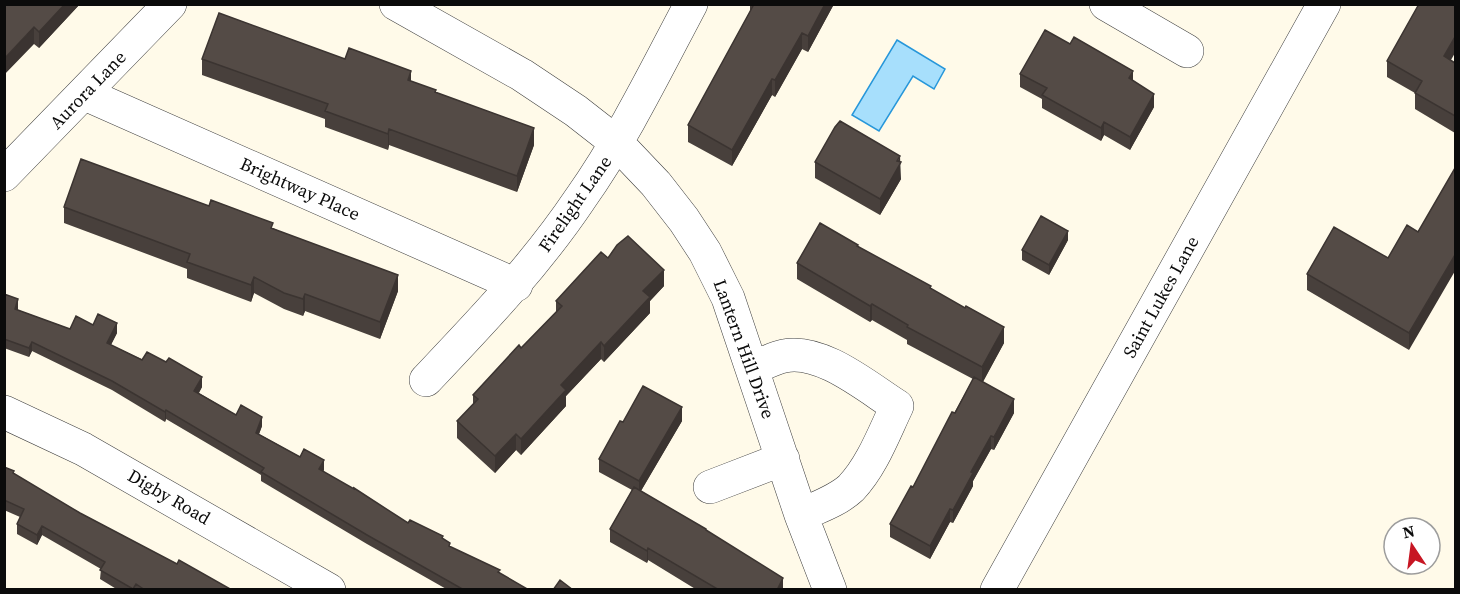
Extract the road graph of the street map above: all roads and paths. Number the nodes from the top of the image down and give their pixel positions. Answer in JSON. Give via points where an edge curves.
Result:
{"nodes":[{"id":1,"x":170,"y":4,"type":"edge"},
{"id":2,"x":396,"y":4,"type":"edge"},
{"id":3,"x":692,"y":4,"type":"edge"},
{"id":4,"x":1106,"y":4,"type":"edge"},
{"id":5,"x":1324,"y":4,"type":"edge"},
{"id":6,"x":1187,"y":51,"type":"dead end"},
{"id":7,"x":85,"y":94,"type":"junction"},
{"id":8,"x":617,"y":143,"type":"junction"},
{"id":9,"x":4,"y":175,"type":"edge"},
{"id":10,"x":516,"y":285,"type":"junction"},
{"id":11,"x":753,"y":368,"type":"junction"},
{"id":12,"x":426,"y":380,"type":"dead end"},
{"id":13,"x":4,"y":412,"type":"edge"},
{"id":14,"x":783,"y":459,"type":"junction"},
{"id":15,"x":710,"y":487,"type":"dead end"},
{"id":16,"x":801,"y":514,"type":"junction"},
{"id":17,"x":329,"y":590,"type":"edge"},
{"id":18,"x":830,"y":590,"type":"edge"},
{"id":19,"x":997,"y":590,"type":"edge"}],
"edges":[{"from":1,"to":7,"type":"street","name":"Aurora Lane"},
{"from":2,"to":8,"type":"street","name":"Lantern Hill Drive","via":[[522,75]]},
{"from":3,"to":8,"type":"street","name":"Firelight Lane"},
{"from":4,"to":6,"type":"street"},
{"from":5,"to":19,"type":"street","name":"Saint Lukes Lane"},
{"from":7,"to":9,"type":"street","name":"Aurora Lane"},
{"from":7,"to":10,"type":"street","name":"Brightway Place"},
{"from":8,"to":10,"type":"street","name":"Firelight Lane"},
{"from":8,"to":11,"type":"street","name":"Lantern Hill Drive","via":[[656,184],[705,252],[728,298]]},
{"from":10,"to":12,"type":"street","name":"Firelight Lane"},
{"from":11,"to":14,"type":"street","name":"Lantern Hill Drive"},
{"from":11,"to":16,"type":"street","via":[[784,356],[806,355],[826,361],[897,406],[862,473],[849,489]]},
{"from":13,"to":17,"type":"street","name":"Digby Road","via":[[83,449]]},
{"from":14,"to":15,"type":"street"},
{"from":14,"to":16,"type":"street","name":"Lantern Hill Drive"},
{"from":16,"to":18,"type":"street","name":"Lantern Hill Drive"}]}
